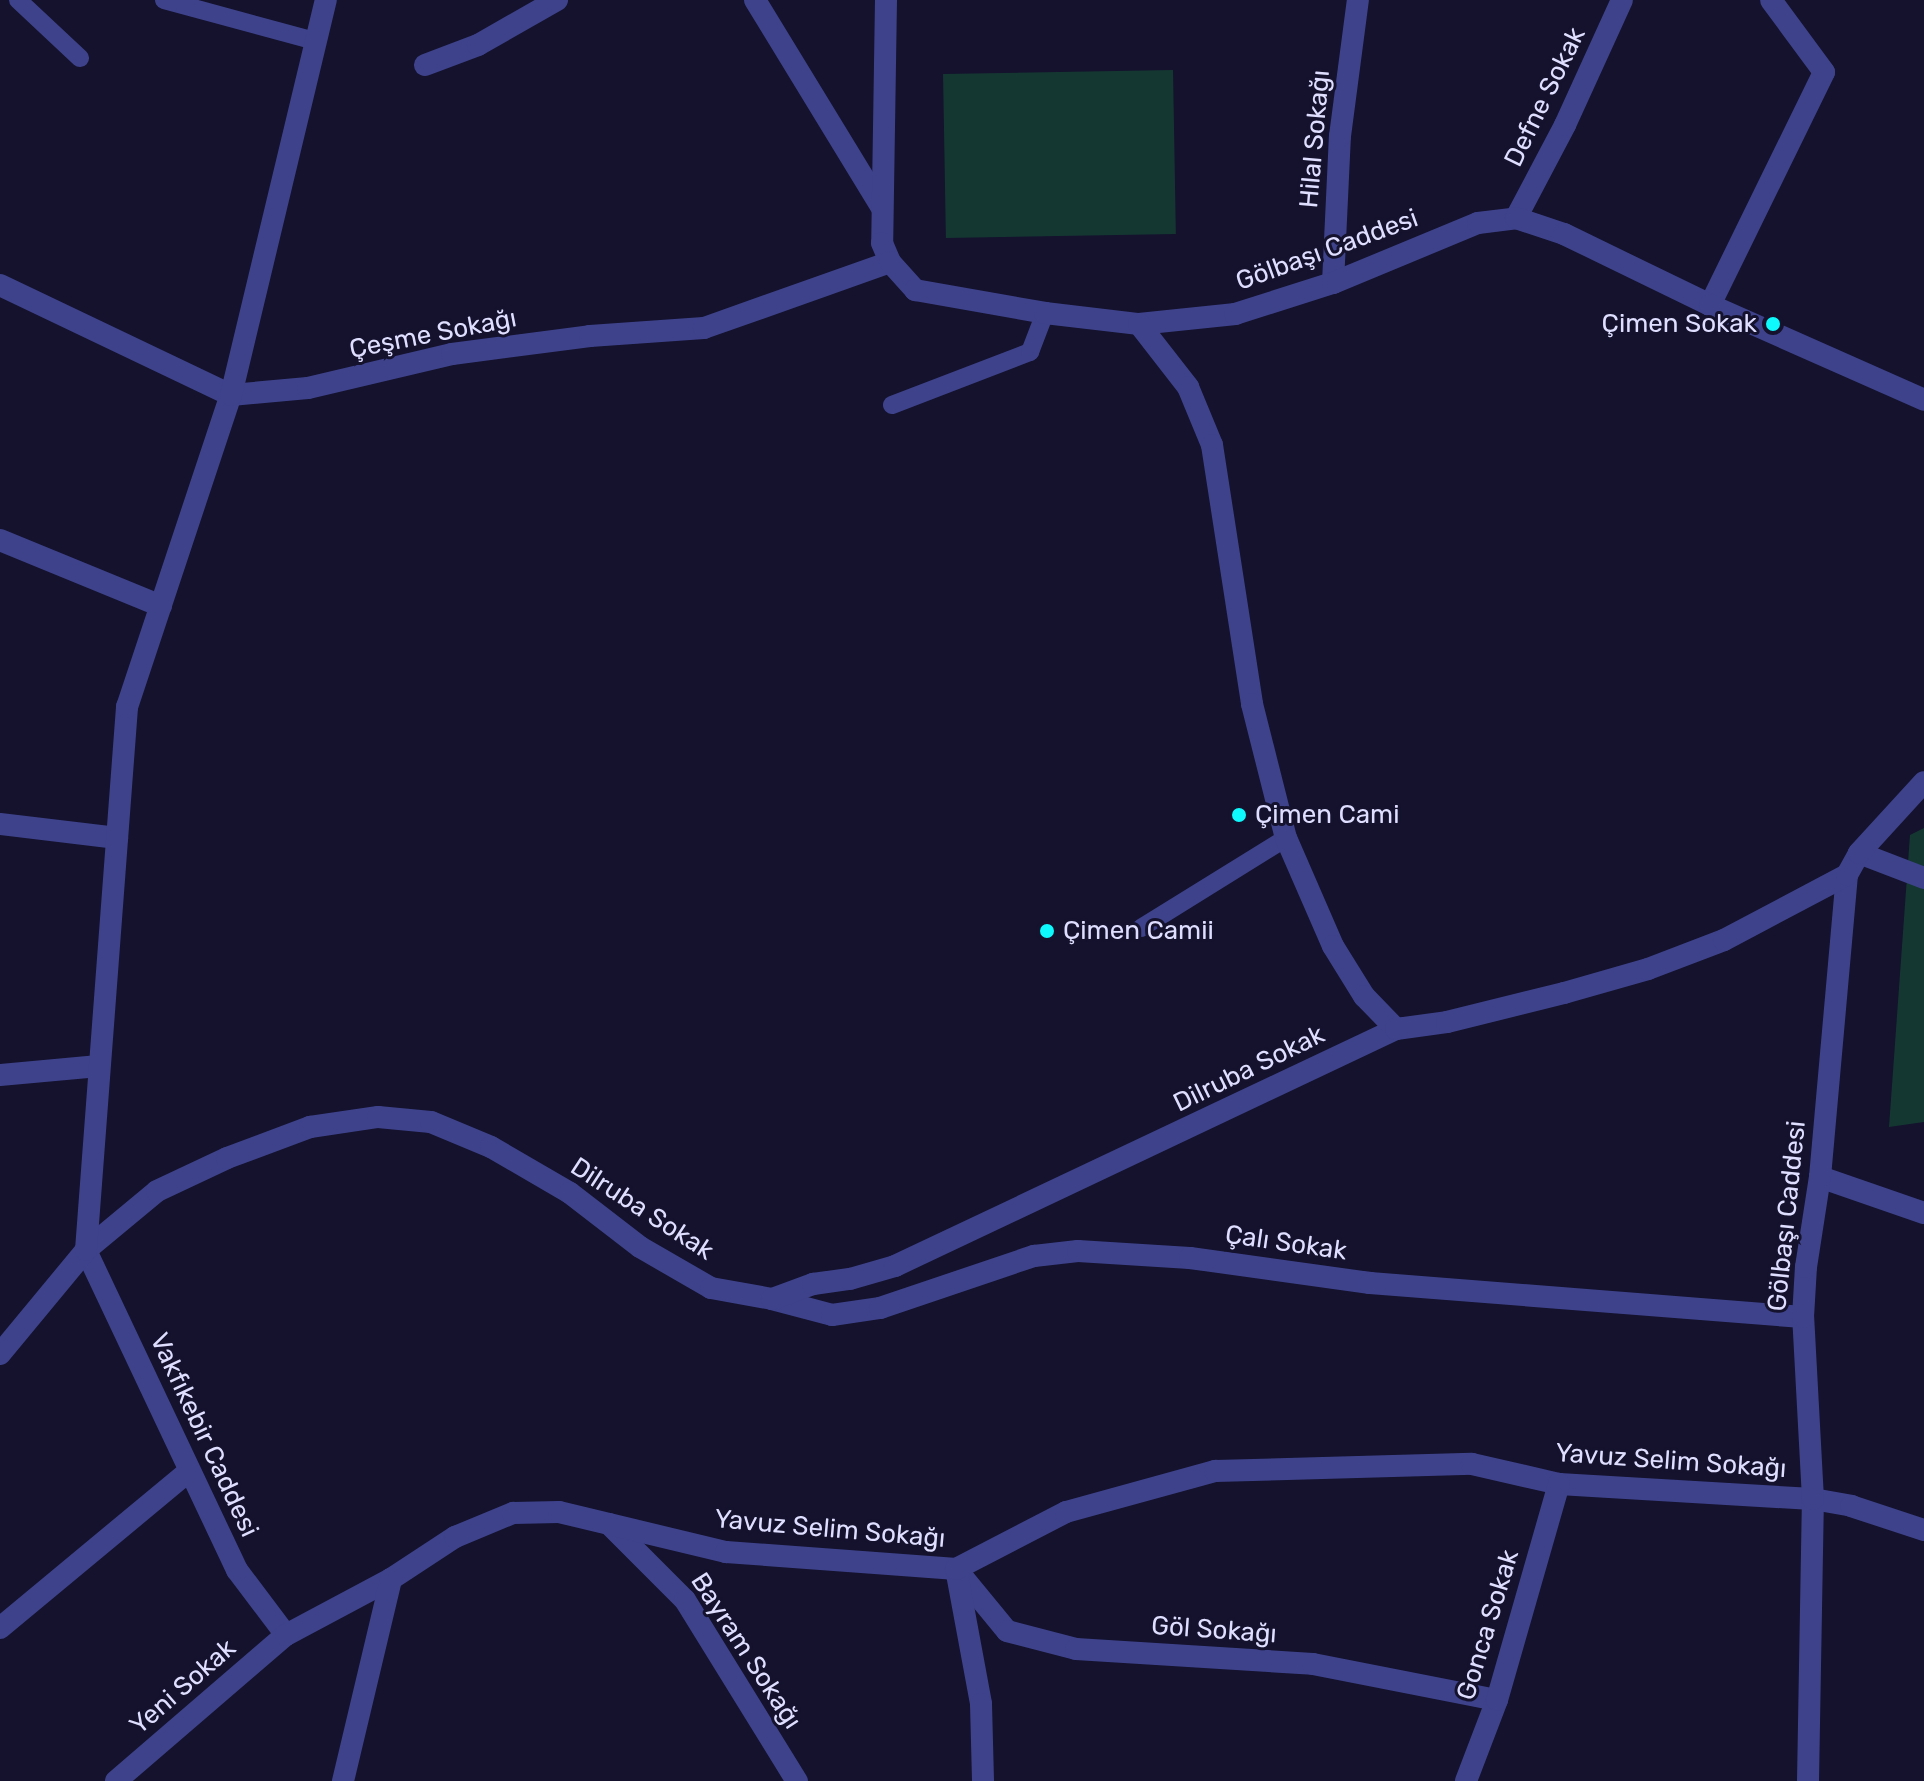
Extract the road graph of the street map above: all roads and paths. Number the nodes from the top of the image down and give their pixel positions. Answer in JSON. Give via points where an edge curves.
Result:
{"nodes":[{"id":1,"x":18,"y":0,"type":"edge"},
{"id":2,"x":164,"y":0,"type":"edge"},
{"id":3,"x":326,"y":0,"type":"edge"},
{"id":4,"x":557,"y":0,"type":"edge"},
{"id":5,"x":755,"y":0,"type":"edge"},
{"id":6,"x":886,"y":0,"type":"edge"},
{"id":7,"x":1358,"y":0,"type":"edge"},
{"id":8,"x":1622,"y":0,"type":"edge"},
{"id":9,"x":1771,"y":0,"type":"edge"},
{"id":10,"x":315,"y":41,"type":"junction"},
{"id":11,"x":80,"y":58,"type":"dead end"},
{"id":12,"x":425,"y":65,"type":"dead end"},
{"id":13,"x":882,"y":208,"type":"junction"},
{"id":14,"x":1516,"y":218,"type":"junction"},
{"id":15,"x":890,"y":262,"type":"junction"},
{"id":16,"x":1333,"y":283,"type":"junction"},
{"id":17,"x":0,"y":285,"type":"edge"},
{"id":18,"x":1710,"y":305,"type":"junction"},
{"id":19,"x":1045,"y":313,"type":"junction"},
{"id":20,"x":1139,"y":324,"type":"junction"},
{"id":21,"x":231,"y":395,"type":"junction"},
{"id":22,"x":1924,"y":400,"type":"edge"},
{"id":23,"x":892,"y":405,"type":"dead end"},
{"id":24,"x":0,"y":540,"type":"edge"},
{"id":25,"x":161,"y":606,"type":"junction"},
{"id":26,"x":1924,"y":782,"type":"edge"},
{"id":27,"x":0,"y":824,"type":"edge"},
{"id":28,"x":117,"y":838,"type":"junction"},
{"id":29,"x":1286,"y":838,"type":"junction"},
{"id":30,"x":1859,"y":853,"type":"junction"},
{"id":31,"x":1847,"y":875,"type":"junction"},
{"id":32,"x":1924,"y":878,"type":"edge"},
{"id":33,"x":1141,"y":928,"type":"dead end"},
{"id":34,"x":1396,"y":1029,"type":"junction"},
{"id":35,"x":99,"y":1066,"type":"junction"},
{"id":36,"x":0,"y":1075,"type":"edge"},
{"id":37,"x":1820,"y":1177,"type":"junction"},
{"id":38,"x":1924,"y":1213,"type":"edge"},
{"id":39,"x":86,"y":1250,"type":"junction"},
{"id":40,"x":772,"y":1299,"type":"junction"},
{"id":41,"x":1803,"y":1317,"type":"junction"},
{"id":42,"x":1,"y":1351,"type":"edge"},
{"id":43,"x":189,"y":1471,"type":"junction"},
{"id":44,"x":1559,"y":1484,"type":"junction"},
{"id":45,"x":1813,"y":1499,"type":"junction"},
{"id":46,"x":608,"y":1523,"type":"junction"},
{"id":47,"x":1924,"y":1530,"type":"edge"},
{"id":48,"x":956,"y":1569,"type":"junction"},
{"id":49,"x":391,"y":1579,"type":"junction"},
{"id":50,"x":0,"y":1628,"type":"edge"},
{"id":51,"x":286,"y":1635,"type":"junction"},
{"id":52,"x":1497,"y":1700,"type":"junction"},
{"id":53,"x":116,"y":1781,"type":"edge"},
{"id":54,"x":343,"y":1781,"type":"edge"},
{"id":55,"x":797,"y":1781,"type":"edge"},
{"id":56,"x":983,"y":1781,"type":"edge"},
{"id":57,"x":1466,"y":1781,"type":"edge"},
{"id":58,"x":1808,"y":1781,"type":"edge"}],
"edges":[{"from":1,"to":11,"type":"lane"},
{"from":2,"to":10,"type":"lane"},
{"from":3,"to":10,"type":"street"},
{"from":4,"to":12,"type":"street","via":[[478,45]]},
{"from":5,"to":13,"type":"street"},
{"from":6,"to":13,"type":"street"},
{"from":7,"to":16,"type":"street","name":"Hilal Sokağı","via":[[1340,136]]},
{"from":8,"to":14,"type":"street","name":"Defne Sokak"},
{"from":9,"to":18,"type":"street","via":[[1824,72]]},
{"from":10,"to":21,"type":"street"},
{"from":13,"to":15,"type":"street","via":[[882,243]]},
{"from":14,"to":16,"type":"street","name":"Gölbaşı Caddesi","via":[[1478,223]]},
{"from":14,"to":18,"type":"street","name":"Gölbaşı Caddesi","via":[[1564,234]]},
{"from":15,"to":19,"type":"street","name":"Gölbaşı Caddesi","via":[[915,290]]},
{"from":15,"to":21,"type":"street","name":"Çeşme Sokağı","via":[[704,328],[452,354],[308,388]]},
{"from":16,"to":20,"type":"street","name":"Gölbaşı Caddesi","via":[[1235,314]]},
{"from":17,"to":21,"type":"street"},
{"from":18,"to":22,"type":"street","name":"Gölbaşı Caddesi"},
{"from":19,"to":20,"type":"street","name":"Gölbaşı Caddesi"},
{"from":19,"to":23,"type":"lane","via":[[1030,352]]},
{"from":20,"to":29,"type":"street","via":[[1188,387],[1212,445],[1252,704]]},
{"from":21,"to":25,"type":"street"},
{"from":24,"to":25,"type":"street"},
{"from":25,"to":28,"type":"street","via":[[127,707]]},
{"from":26,"to":30,"type":"street","name":"Gölbaşı Caddesi"},
{"from":27,"to":28,"type":"street"},
{"from":28,"to":35,"type":"street"},
{"from":29,"to":33,"type":"lane"},
{"from":29,"to":34,"type":"street","via":[[1333,946],[1364,996]]},
{"from":30,"to":31,"type":"street","name":"Gölbaşı Caddesi"},
{"from":30,"to":32,"type":"street"},
{"from":31,"to":34,"type":"street","name":"Dilruba Sokak","via":[[1724,940],[1648,969],[1447,1022]]},
{"from":31,"to":37,"type":"street","name":"Gölbaşı Caddesi"},
{"from":34,"to":40,"type":"street","name":"Dilruba Sokak","via":[[895,1266]]},
{"from":35,"to":36,"type":"street"},
{"from":35,"to":39,"type":"street"},
{"from":37,"to":38,"type":"street"},
{"from":37,"to":41,"type":"street","name":"Gölbaşı Caddesi"},
{"from":39,"to":40,"type":"street","name":"Dilruba Sokak","via":[[157,1191],[227,1158],[310,1127],[378,1117],[431,1122],[491,1147],[711,1288]]},
{"from":39,"to":42,"type":"street","name":"Dilruba Sokak"},
{"from":39,"to":43,"type":"street","name":"Vakfıkebir Caddesi"},
{"from":40,"to":41,"type":"street","name":"Çalı Sokak","via":[[832,1315],[880,1308],[1034,1256],[1078,1251],[1190,1258],[1370,1283]]},
{"from":41,"to":45,"type":"street","name":"Gölbaşı Caddesi"},
{"from":43,"to":50,"type":"street"},
{"from":43,"to":51,"type":"street","name":"Vakfıkebir Caddesi","via":[[237,1570]]},
{"from":44,"to":45,"type":"street","name":"Yavuz Selim Sokağı"},
{"from":44,"to":48,"type":"street","name":"Yavuz Selim Sokağı","via":[[1472,1464],[1215,1471],[1066,1512]]},
{"from":44,"to":52,"type":"street","name":"Gonca Sokak"},
{"from":45,"to":47,"type":"street","name":"Yavuz Selim Sokağı"},
{"from":45,"to":58,"type":"street","name":"Gölbaşı Caddesi"},
{"from":46,"to":48,"type":"street","name":"Yavuz Selim Sokağı","via":[[726,1552]]},
{"from":46,"to":49,"type":"street","name":"Yavuz Selim Sokağı","via":[[559,1512],[513,1513],[455,1537]]},
{"from":46,"to":55,"type":"street","name":"Bayram Sokağı","via":[[685,1600]]},
{"from":48,"to":52,"type":"street","name":"Göl Sokağı","via":[[1007,1631],[1076,1649],[1313,1664]]},
{"from":48,"to":56,"type":"street","via":[[981,1704]]},
{"from":49,"to":51,"type":"street","name":"Yavuz Selim Sokağı"},
{"from":49,"to":54,"type":"street"},
{"from":51,"to":53,"type":"street","name":"Yeni Sokak"},
{"from":52,"to":57,"type":"street","name":"Gonca Sokak"}]}
